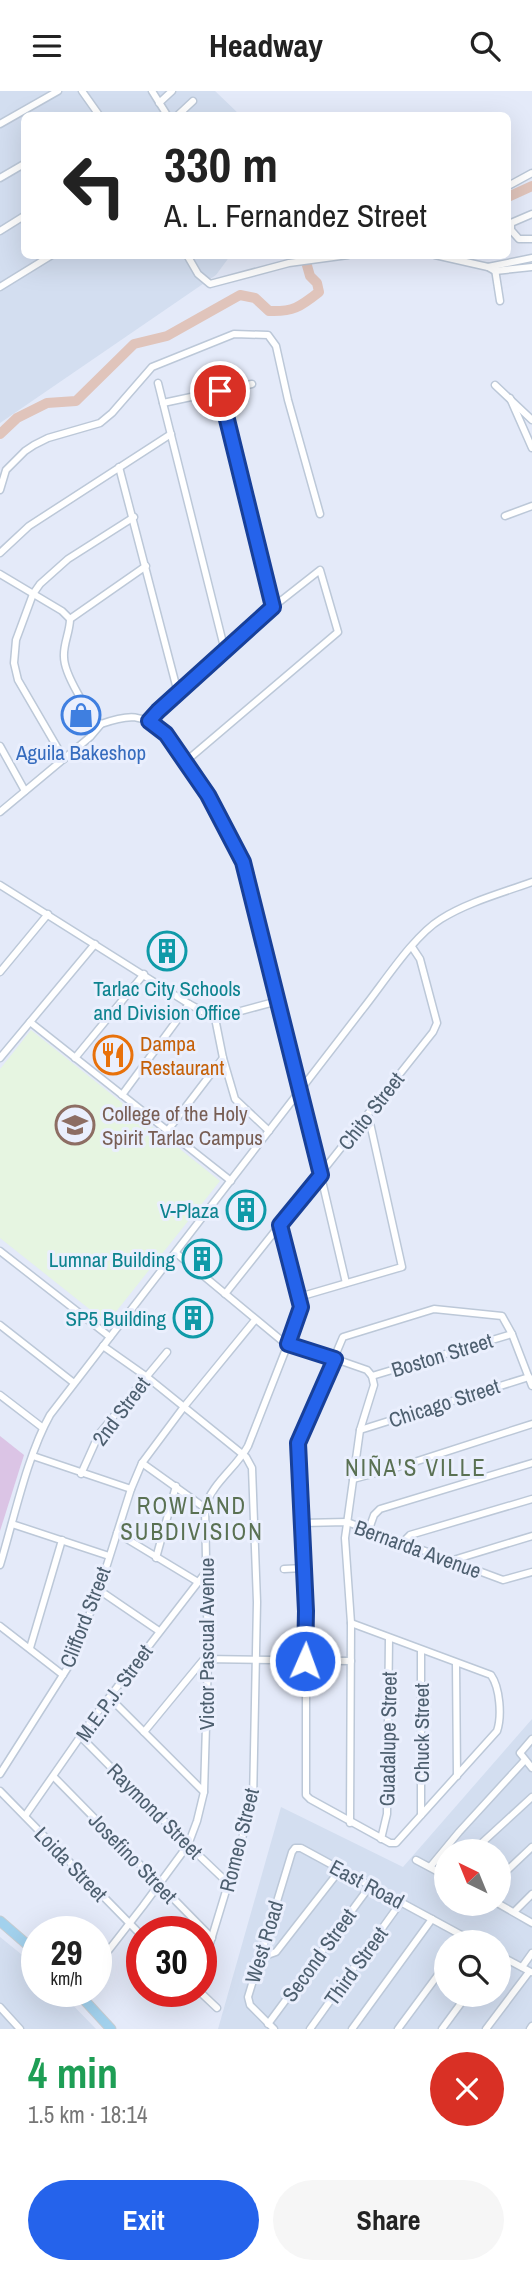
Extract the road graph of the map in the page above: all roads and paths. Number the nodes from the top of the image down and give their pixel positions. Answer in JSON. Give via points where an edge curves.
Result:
{"nodes":[{"id":1,"x":58,"y":91,"type":"edge"},
{"id":2,"x":82,"y":91,"type":"edge"},
{"id":3,"x":152,"y":91,"type":"edge"},
{"id":4,"x":172,"y":91,"type":"edge"},
{"id":5,"x":193,"y":101,"type":"dead end"},
{"id":6,"x":159,"y":103,"type":"junction"},
{"id":7,"x":21,"y":112,"type":"edge"},
{"id":8,"x":21,"y":112,"type":"edge"},
{"id":9,"x":97,"y":112,"type":"edge"},
{"id":10,"x":165,"y":112,"type":"edge"},
{"id":11,"x":181,"y":112,"type":"edge"},
{"id":12,"x":0,"y":124,"type":"edge"},
{"id":13,"x":21,"y":166,"type":"edge"},
{"id":14,"x":532,"y":173,"type":"edge"},
{"id":15,"x":0,"y":178,"type":"edge"},
{"id":16,"x":511,"y":184,"type":"edge"},
{"id":17,"x":532,"y":214,"type":"edge"},
{"id":18,"x":21,"y":218,"type":"edge"},
{"id":19,"x":0,"y":231,"type":"edge"},
{"id":20,"x":532,"y":239,"type":"edge"},
{"id":21,"x":532,"y":258,"type":"edge"},
{"id":22,"x":46,"y":259,"type":"edge"},
{"id":23,"x":189,"y":259,"type":"edge"},
{"id":24,"x":320,"y":259,"type":"edge"},
{"id":25,"x":451,"y":259,"type":"edge"},
{"id":26,"x":290,"y":260,"type":"edge"},
{"id":27,"x":514,"y":267,"type":"junction"},
{"id":28,"x":532,"y":267,"type":"edge"},
{"id":29,"x":492,"y":269,"type":"junction"},
{"id":30,"x":0,"y":287,"type":"edge"},
{"id":31,"x":500,"y":301,"type":"dead end"},
{"id":32,"x":158,"y":383,"type":"dead end"},
{"id":33,"x":252,"y":384,"type":"dead end"},
{"id":34,"x":495,"y":385,"type":"dead end"},
{"id":35,"x":220,"y":391,"type":"junction"},
{"id":36,"x":510,"y":398,"type":"junction"},
{"id":37,"x":163,"y":404,"type":"junction"},
{"id":38,"x":532,"y":420,"type":"edge"},
{"id":39,"x":171,"y":434,"type":"junction"},
{"id":40,"x":532,"y":447,"type":"edge"},
{"id":41,"x":119,"y":467,"type":"junction"},
{"id":42,"x":0,"y":490,"type":"edge"},
{"id":43,"x":532,"y":506,"type":"edge"},
{"id":44,"x":320,"y":514,"type":"dead end"},
{"id":45,"x":505,"y":516,"type":"dead end"},
{"id":46,"x":134,"y":517,"type":"junction"},
{"id":47,"x":0,"y":553,"type":"edge"},
{"id":48,"x":146,"y":566,"type":"junction"},
{"id":49,"x":0,"y":574,"type":"edge"},
{"id":50,"x":33,"y":594,"type":"junction"},
{"id":51,"x":273,"y":607,"type":"junction"},
{"id":52,"x":71,"y":619,"type":"junction"},
{"id":53,"x":225,"y":651,"type":"junction"},
{"id":54,"x":178,"y":693,"type":"junction"},
{"id":55,"x":149,"y":721,"type":"junction"},
{"id":56,"x":101,"y":723,"type":"junction"},
{"id":57,"x":0,"y":746,"type":"edge"},
{"id":58,"x":64,"y":759,"type":"junction"},
{"id":59,"x":185,"y":762,"type":"junction"},
{"id":60,"x":25,"y":791,"type":"junction"},
{"id":61,"x":0,"y":812,"type":"edge"},
{"id":62,"x":532,"y":882,"type":"edge"},
{"id":63,"x":3,"y":886,"type":"edge"},
{"id":64,"x":0,"y":895,"type":"edge"},
{"id":65,"x":48,"y":914,"type":"junction"},
{"id":66,"x":95,"y":944,"type":"junction"},
{"id":67,"x":412,"y":947,"type":"junction"},
{"id":68,"x":0,"y":972,"type":"edge"},
{"id":69,"x":144,"y":975,"type":"junction"},
{"id":70,"x":278,"y":1001,"type":"junction"},
{"id":71,"x":189,"y":1004,"type":"junction"},
{"id":72,"x":215,"y":1018,"type":"junction"},
{"id":73,"x":30,"y":1022,"type":"junction"},
{"id":74,"x":0,"y":1058,"type":"edge"},
{"id":75,"x":223,"y":1058,"type":"junction"},
{"id":76,"x":75,"y":1059,"type":"junction"},
{"id":77,"x":301,"y":1091,"type":"junction"},
{"id":78,"x":122,"y":1095,"type":"junction"},
{"id":79,"x":368,"y":1114,"type":"junction"},
{"id":80,"x":168,"y":1130,"type":"junction"},
{"id":81,"x":270,"y":1131,"type":"junction"},
{"id":82,"x":321,"y":1175,"type":"junction"},
{"id":83,"x":231,"y":1181,"type":"junction"},
{"id":84,"x":280,"y":1225,"type":"junction"},
{"id":85,"x":0,"y":1251,"type":"edge"},
{"id":86,"x":176,"y":1253,"type":"junction"},
{"id":87,"x":346,"y":1283,"type":"junction"},
{"id":88,"x":225,"y":1294,"type":"junction"},
{"id":89,"x":299,"y":1297,"type":"junction"},
{"id":90,"x":255,"y":1319,"type":"junction"},
{"id":91,"x":0,"y":1325,"type":"edge"},
{"id":92,"x":512,"y":1334,"type":"junction"},
{"id":93,"x":110,"y":1337,"type":"junction"},
{"id":94,"x":288,"y":1344,"type":"junction"},
{"id":95,"x":103,"y":1346,"type":"junction"},
{"id":96,"x":167,"y":1352,"type":"dead end"},
{"id":97,"x":335,"y":1359,"type":"junction"},
{"id":98,"x":372,"y":1375,"type":"junction"},
{"id":99,"x":147,"y":1377,"type":"junction"},
{"id":100,"x":529,"y":1377,"type":"junction"},
{"id":101,"x":74,"y":1384,"type":"junction"},
{"id":102,"x":532,"y":1386,"type":"edge"},
{"id":103,"x":0,"y":1395,"type":"edge"},
{"id":104,"x":183,"y":1408,"type":"junction"},
{"id":105,"x":532,"y":1424,"type":"edge"},
{"id":106,"x":43,"y":1428,"type":"junction"},
{"id":107,"x":360,"y":1430,"type":"junction"},
{"id":108,"x":243,"y":1455,"type":"junction"},
{"id":109,"x":33,"y":1456,"type":"junction"},
{"id":110,"x":142,"y":1463,"type":"junction"},
{"id":111,"x":532,"y":1463,"type":"edge"},
{"id":112,"x":81,"y":1474,"type":"junction"},
{"id":113,"x":353,"y":1479,"type":"junction"},
{"id":114,"x":176,"y":1486,"type":"junction"},
{"id":115,"x":131,"y":1489,"type":"junction"},
{"id":116,"x":532,"y":1499,"type":"edge"},
{"id":117,"x":205,"y":1508,"type":"junction"},
{"id":118,"x":347,"y":1522,"type":"junction"},
{"id":119,"x":302,"y":1523,"type":"junction"},
{"id":120,"x":12,"y":1524,"type":"junction"},
{"id":121,"x":369,"y":1529,"type":"junction"},
{"id":122,"x":117,"y":1533,"type":"junction"},
{"id":123,"x":532,"y":1536,"type":"edge"},
{"id":124,"x":62,"y":1540,"type":"junction"},
{"id":125,"x":402,"y":1542,"type":"junction"},
{"id":126,"x":109,"y":1556,"type":"junction"},
{"id":127,"x":156,"y":1558,"type":"junction"},
{"id":128,"x":449,"y":1561,"type":"junction"},
{"id":129,"x":0,"y":1565,"type":"edge"},
{"id":130,"x":304,"y":1568,"type":"junction"},
{"id":131,"x":284,"y":1569,"type":"dead end"},
{"id":132,"x":206,"y":1572,"type":"junction"},
{"id":133,"x":532,"y":1572,"type":"edge"},
{"id":134,"x":198,"y":1582,"type":"junction"},
{"id":135,"x":99,"y":1590,"type":"junction"},
{"id":136,"x":351,"y":1623,"type":"junction"},
{"id":137,"x":0,"y":1626,"type":"edge"},
{"id":138,"x":159,"y":1631,"type":"junction"},
{"id":139,"x":389,"y":1638,"type":"junction"},
{"id":140,"x":30,"y":1649,"type":"junction"},
{"id":141,"x":421,"y":1650,"type":"junction"},
{"id":142,"x":208,"y":1659,"type":"junction"},
{"id":143,"x":257,"y":1660,"type":"junction"},
{"id":144,"x":305,"y":1661,"type":"junction"},
{"id":145,"x":351,"y":1661,"type":"junction"},
{"id":146,"x":456,"y":1663,"type":"junction"},
{"id":147,"x":63,"y":1675,"type":"junction"},
{"id":148,"x":110,"y":1697,"type":"junction"},
{"id":149,"x":144,"y":1732,"type":"junction"},
{"id":150,"x":81,"y":1737,"type":"junction"},
{"id":151,"x":532,"y":1739,"type":"edge"},
{"id":152,"x":525,"y":1760,"type":"junction"},
{"id":153,"x":532,"y":1768,"type":"edge"},
{"id":154,"x":0,"y":1774,"type":"edge"},
{"id":155,"x":457,"y":1776,"type":"junction"},
{"id":156,"x":54,"y":1777,"type":"junction"},
{"id":157,"x":0,"y":1791,"type":"edge"},
{"id":158,"x":204,"y":1792,"type":"junction"},
{"id":159,"x":532,"y":1797,"type":"edge"},
{"id":160,"x":421,"y":1815,"type":"junction"},
{"id":161,"x":25,"y":1816,"type":"junction"},
{"id":162,"x":350,"y":1823,"type":"junction"},
{"id":163,"x":381,"y":1839,"type":"junction"},
{"id":164,"x":486,"y":1839,"type":"edge"},
{"id":165,"x":188,"y":1845,"type":"junction"},
{"id":166,"x":532,"y":1847,"type":"edge"},
{"id":167,"x":295,"y":1848,"type":"joint"},
{"id":168,"x":416,"y":1860,"type":"dead end"},
{"id":169,"x":430,"y":1867,"type":"junction"},
{"id":170,"x":511,"y":1867,"type":"edge"},
{"id":171,"x":434,"y":1869,"type":"edge"},
{"id":172,"x":340,"y":1870,"type":"junction"},
{"id":173,"x":229,"y":1884,"type":"junction"},
{"id":174,"x":158,"y":1885,"type":"junction"},
{"id":175,"x":370,"y":1886,"type":"junction"},
{"id":176,"x":532,"y":1894,"type":"edge"},
{"id":177,"x":401,"y":1902,"type":"junction"},
{"id":178,"x":511,"y":1910,"type":"edge"},
{"id":179,"x":514,"y":1912,"type":"junction"},
{"id":180,"x":135,"y":1916,"type":"edge"},
{"id":181,"x":190,"y":1916,"type":"edge"},
{"id":182,"x":432,"y":1919,"type":"junction"},
{"id":183,"x":0,"y":1921,"type":"edge"},
{"id":184,"x":126,"y":1921,"type":"edge"},
{"id":185,"x":217,"y":1922,"type":"edge"},
{"id":186,"x":532,"y":1923,"type":"edge"},
{"id":187,"x":126,"y":1927,"type":"edge"},
{"id":188,"x":449,"y":1930,"type":"edge"},
{"id":189,"x":21,"y":1939,"type":"edge"},
{"id":190,"x":112,"y":1944,"type":"edge"},
{"id":191,"x":532,"y":1953,"type":"edge"},
{"id":192,"x":259,"y":1958,"type":"junction"},
{"id":193,"x":511,"y":1961,"type":"edge"},
{"id":194,"x":522,"y":1967,"type":"junction"},
{"id":195,"x":531,"y":1972,"type":"edge"},
{"id":196,"x":434,"y":1980,"type":"edge"},
{"id":197,"x":0,"y":2007,"type":"edge"},
{"id":198,"x":91,"y":2007,"type":"edge"},
{"id":199,"x":458,"y":2007,"type":"edge"},
{"id":200,"x":271,"y":2026,"type":"edge"},
{"id":201,"x":20,"y":2029,"type":"edge"},
{"id":202,"x":111,"y":2029,"type":"edge"},
{"id":203,"x":310,"y":2029,"type":"edge"},
{"id":204,"x":352,"y":2029,"type":"edge"},
{"id":205,"x":398,"y":2029,"type":"edge"},
{"id":206,"x":442,"y":2029,"type":"edge"},
{"id":207,"x":486,"y":2029,"type":"edge"}],
"edges":[{"from":1,"to":8,"type":"street"},
{"from":2,"to":9,"type":"street"},
{"from":3,"to":6,"type":"street"},
{"from":4,"to":6,"type":"street"},
{"from":5,"to":11,"type":"street"},
{"from":6,"to":10,"type":"street"},
{"from":7,"to":12,"type":"street"},
{"from":13,"to":15,"type":"street"},
{"from":14,"to":16,"type":"street"},
{"from":17,"to":20,"type":"street","via":[[511,223],[511,230],[519,239]]},
{"from":18,"to":19,"type":"street"},
{"from":21,"to":27,"type":"street"},
{"from":22,"to":30,"type":"street"},
{"from":23,"to":26,"type":"street","via":[[210,284]]},
{"from":24,"to":26,"type":"street"},
{"from":25,"to":29,"type":"street"},
{"from":27,"to":28,"type":"street"},
{"from":27,"to":29,"type":"street"},
{"from":29,"to":31,"type":"street"},
{"from":32,"to":37,"type":"street"},
{"from":33,"to":35,"type":"street"},
{"from":34,"to":36,"type":"street"},
{"from":35,"to":37,"type":"street"},
{"from":35,"to":51,"type":"street"},
{"from":36,"to":38,"type":"street"},
{"from":36,"to":40,"type":"street"},
{"from":37,"to":39,"type":"street"},
{"from":39,"to":41,"type":"street"},
{"from":39,"to":53,"type":"street"},
{"from":41,"to":46,"type":"street"},
{"from":41,"to":47,"type":"street","via":[[29,526]]},
{"from":42,"to":44,"type":"street","via":[[6,470],[25,451],[100,423],[152,367],[234,334],[268,335],[276,345]]},
{"from":43,"to":45,"type":"street"},
{"from":46,"to":48,"type":"street"},
{"from":46,"to":50,"type":"street","via":[[68,559]]},
{"from":48,"to":52,"type":"street"},
{"from":48,"to":54,"type":"street"},
{"from":49,"to":50,"type":"street"},
{"from":50,"to":52,"type":"street"},
{"from":50,"to":58,"type":"street","via":[[16,640],[14,663],[18,680]]},
{"from":51,"to":53,"type":"street"},
{"from":51,"to":59,"type":"street","via":[[320,570],[338,632]]},
{"from":52,"to":56,"type":"street","via":[[63,656],[71,680]]},
{"from":53,"to":54,"type":"street"},
{"from":54,"to":55,"type":"street"},
{"from":55,"to":56,"type":"street","via":[[124,716]]},
{"from":55,"to":59,"type":"street","via":[[166,734]]},
{"from":56,"to":58,"type":"street"},
{"from":57,"to":60,"type":"street"},
{"from":58,"to":60,"type":"street"},
{"from":59,"to":70,"type":"street","via":[[243,862]]},
{"from":60,"to":61,"type":"street"},
{"from":62,"to":67,"type":"street","via":[[439,920]]},
{"from":63,"to":64,"type":"street"},
{"from":63,"to":65,"type":"street"},
{"from":65,"to":66,"type":"street"},
{"from":65,"to":68,"type":"street"},
{"from":66,"to":69,"type":"street"},
{"from":66,"to":73,"type":"street"},
{"from":67,"to":77,"type":"street"},
{"from":67,"to":79,"type":"street","name":"Chito Street","via":[[420,959],[436,1023]]},
{"from":69,"to":71,"type":"street"},
{"from":69,"to":76,"type":"street"},
{"from":70,"to":72,"type":"street"},
{"from":70,"to":77,"type":"street"},
{"from":71,"to":72,"type":"street"},
{"from":71,"to":78,"type":"street"},
{"from":72,"to":75,"type":"street"},
{"from":73,"to":74,"type":"street"},
{"from":73,"to":76,"type":"street"},
{"from":75,"to":80,"type":"street"},
{"from":75,"to":81,"type":"street","via":[[235,1099]]},
{"from":76,"to":78,"type":"street"},
{"from":77,"to":81,"type":"street"},
{"from":77,"to":82,"type":"street"},
{"from":78,"to":80,"type":"street"},
{"from":79,"to":82,"type":"street","name":"Chito Street"},
{"from":79,"to":87,"type":"street","via":[[401,1267]]},
{"from":80,"to":83,"type":"street"},
{"from":81,"to":83,"type":"street"},
{"from":82,"to":84,"type":"street","name":"Chito Street"},
{"from":82,"to":87,"type":"street"},
{"from":83,"to":86,"type":"street"},
{"from":84,"to":88,"type":"street","name":"Chito Street"},
{"from":84,"to":89,"type":"street"},
{"from":85,"to":93,"type":"street"},
{"from":86,"to":88,"type":"street"},
{"from":86,"to":93,"type":"street"},
{"from":87,"to":89,"type":"street"},
{"from":88,"to":90,"type":"street"},
{"from":89,"to":94,"type":"street","via":[[300,1313]]},
{"from":90,"to":94,"type":"street"},
{"from":90,"to":104,"type":"street","name":"Clifford Street"},
{"from":91,"to":101,"type":"street"},
{"from":92,"to":97,"type":"street","via":[[502,1316],[434,1309],[345,1334]]},
{"from":92,"to":98,"type":"street","name":"Boston Street"},
{"from":92,"to":100,"type":"street"},
{"from":93,"to":95,"type":"street"},
{"from":94,"to":97,"type":"street"},
{"from":94,"to":108,"type":"street"},
{"from":95,"to":99,"type":"street"},
{"from":95,"to":101,"type":"street"},
{"from":96,"to":99,"type":"street","name":"2nd Street"},
{"from":97,"to":98,"type":"street"},
{"from":97,"to":119,"type":"street","via":[[298,1443]]},
{"from":98,"to":107,"type":"street","via":[[374,1385]]},
{"from":99,"to":104,"type":"street"},
{"from":99,"to":112,"type":"street","name":"2nd Street","via":[[99,1434]]},
{"from":100,"to":102,"type":"street"},
{"from":100,"to":107,"type":"street","name":"Chicago Street"},
{"from":101,"to":106,"type":"street"},
{"from":103,"to":106,"type":"street"},
{"from":104,"to":108,"type":"street"},
{"from":104,"to":110,"type":"street","name":"Clifford Street"},
{"from":105,"to":113,"type":"street"},
{"from":106,"to":109,"type":"street"},
{"from":107,"to":113,"type":"street"},
{"from":108,"to":117,"type":"street"},
{"from":108,"to":143,"type":"street","name":"Romeo Street","via":[[251,1463],[254,1504]]},
{"from":109,"to":112,"type":"street"},
{"from":109,"to":120,"type":"street"},
{"from":110,"to":114,"type":"street"},
{"from":110,"to":115,"type":"street","name":"Clifford Street"},
{"from":111,"to":121,"type":"street","via":[[380,1509]]},
{"from":112,"to":115,"type":"street"},
{"from":113,"to":118,"type":"street"},
{"from":114,"to":117,"type":"street"},
{"from":114,"to":127,"type":"street"},
{"from":115,"to":122,"type":"street","name":"Clifford Street"},
{"from":116,"to":125,"type":"street","via":[[410,1535]]},
{"from":117,"to":132,"type":"street","name":"Victor Pascual Avenue"},
{"from":118,"to":119,"type":"street","name":"Bernarda Avenue"},
{"from":118,"to":121,"type":"street","name":"Bernarda Avenue"},
{"from":118,"to":136,"type":"street"},
{"from":119,"to":130,"type":"street"},
{"from":120,"to":124,"type":"street"},
{"from":120,"to":129,"type":"street"},
{"from":121,"to":125,"type":"street","name":"Bernarda Avenue"},
{"from":122,"to":126,"type":"street","name":"Clifford Street"},
{"from":122,"to":127,"type":"street"},
{"from":123,"to":128,"type":"street"},
{"from":124,"to":126,"type":"street"},
{"from":124,"to":140,"type":"street"},
{"from":125,"to":128,"type":"street","name":"Bernarda Avenue"},
{"from":126,"to":135,"type":"street","name":"Clifford Street"},
{"from":127,"to":134,"type":"street"},
{"from":128,"to":133,"type":"street","name":"Bernarda Avenue","via":[[503,1580]]},
{"from":130,"to":131,"type":"street"},
{"from":130,"to":144,"type":"street"},
{"from":132,"to":134,"type":"street","name":"M.E.P.J. Street"},
{"from":132,"to":142,"type":"street","name":"Victor Pascual Avenue"},
{"from":134,"to":138,"type":"street","name":"M.E.P.J. Street"},
{"from":135,"to":138,"type":"street"},
{"from":135,"to":147,"type":"street","name":"Clifford Street"},
{"from":136,"to":139,"type":"street"},
{"from":136,"to":145,"type":"street"},
{"from":137,"to":140,"type":"street"},
{"from":138,"to":148,"type":"street","name":"M.E.P.J. Street"},
{"from":139,"to":141,"type":"street"},
{"from":139,"to":163,"type":"street","name":"Guadalupe Street","via":[[387,1814]]},
{"from":140,"to":147,"type":"street"},
{"from":141,"to":146,"type":"street"},
{"from":141,"to":160,"type":"street","name":"Chuck Street"},
{"from":142,"to":143,"type":"street"},
{"from":142,"to":149,"type":"street","via":[[196,1666]]},
{"from":142,"to":158,"type":"street","name":"Victor Pascual Avenue"},
{"from":143,"to":144,"type":"street"},
{"from":143,"to":173,"type":"street","name":"Romeo Street","via":[[253,1802]]},
{"from":144,"to":145,"type":"street"},
{"from":144,"to":162,"type":"street","via":[[306,1795]]},
{"from":145,"to":162,"type":"street"},
{"from":146,"to":155,"type":"street"},
{"from":146,"to":155,"type":"street","via":[[491,1675],[496,1682],[500,1723]]},
{"from":147,"to":154,"type":"street","name":"Clifford Street"},
{"from":148,"to":149,"type":"street"},
{"from":148,"to":150,"type":"street","name":"M.E.P.J. Street"},
{"from":149,"to":158,"type":"street"},
{"from":150,"to":156,"type":"street","name":"M.E.P.J. Street"},
{"from":150,"to":165,"type":"street","name":"Raymond Street"},
{"from":151,"to":152,"type":"street","via":[[520,1753]]},
{"from":152,"to":153,"type":"street"},
{"from":152,"to":169,"type":"street"},
{"from":155,"to":160,"type":"street"},
{"from":156,"to":161,"type":"street","name":"M.E.P.J. Street"},
{"from":156,"to":174,"type":"street","name":"Josefino Street"},
{"from":157,"to":161,"type":"street","name":"Loida Street"},
{"from":158,"to":165,"type":"street","name":"Victor Pascual Avenue"},
{"from":159,"to":164,"type":"street"},
{"from":160,"to":163,"type":"street","via":[[396,1843]]},
{"from":161,"to":184,"type":"street","name":"Loida Street"},
{"from":162,"to":163,"type":"street"},
{"from":165,"to":173,"type":"street","name":"Raymond Street"},
{"from":165,"to":174,"type":"street","name":"Victor Pascual Avenue"},
{"from":166,"to":170,"type":"street"},
{"from":167,"to":172,"type":"street","name":"East Road"},
{"from":167,"to":192,"type":"street","name":"West Road"},
{"from":168,"to":169,"type":"street"},
{"from":169,"to":171,"type":"street"},
{"from":172,"to":175,"type":"street","name":"East Road"},
{"from":172,"to":192,"type":"street","via":[[276,1952]]},
{"from":173,"to":185,"type":"street","name":"Romeo Street"},
{"from":174,"to":180,"type":"street","name":"Victor Pascual Avenue"},
{"from":174,"to":181,"type":"street","name":"Josefino Street"},
{"from":175,"to":177,"type":"street","name":"East Road"},
{"from":175,"to":200,"type":"street","name":"Second Street"},
{"from":176,"to":179,"type":"street"},
{"from":177,"to":182,"type":"street","name":"East Road"},
{"from":177,"to":203,"type":"street","name":"Third Street"},
{"from":178,"to":179,"type":"street"},
{"from":179,"to":186,"type":"street"},
{"from":182,"to":188,"type":"street","name":"East Road"},
{"from":182,"to":204,"type":"street"},
{"from":183,"to":189,"type":"highway"},
{"from":187,"to":190,"type":"street","name":"Victor Pascual Avenue"},
{"from":191,"to":194,"type":"street"},
{"from":192,"to":200,"type":"street","name":"West Road","via":[[247,2001]]},
{"from":193,"to":194,"type":"street"},
{"from":194,"to":195,"type":"street"},
{"from":195,"to":207,"type":"street"},
{"from":196,"to":205,"type":"street"},
{"from":197,"to":201,"type":"street"},
{"from":198,"to":202,"type":"highway"},
{"from":199,"to":206,"type":"street"}]}
